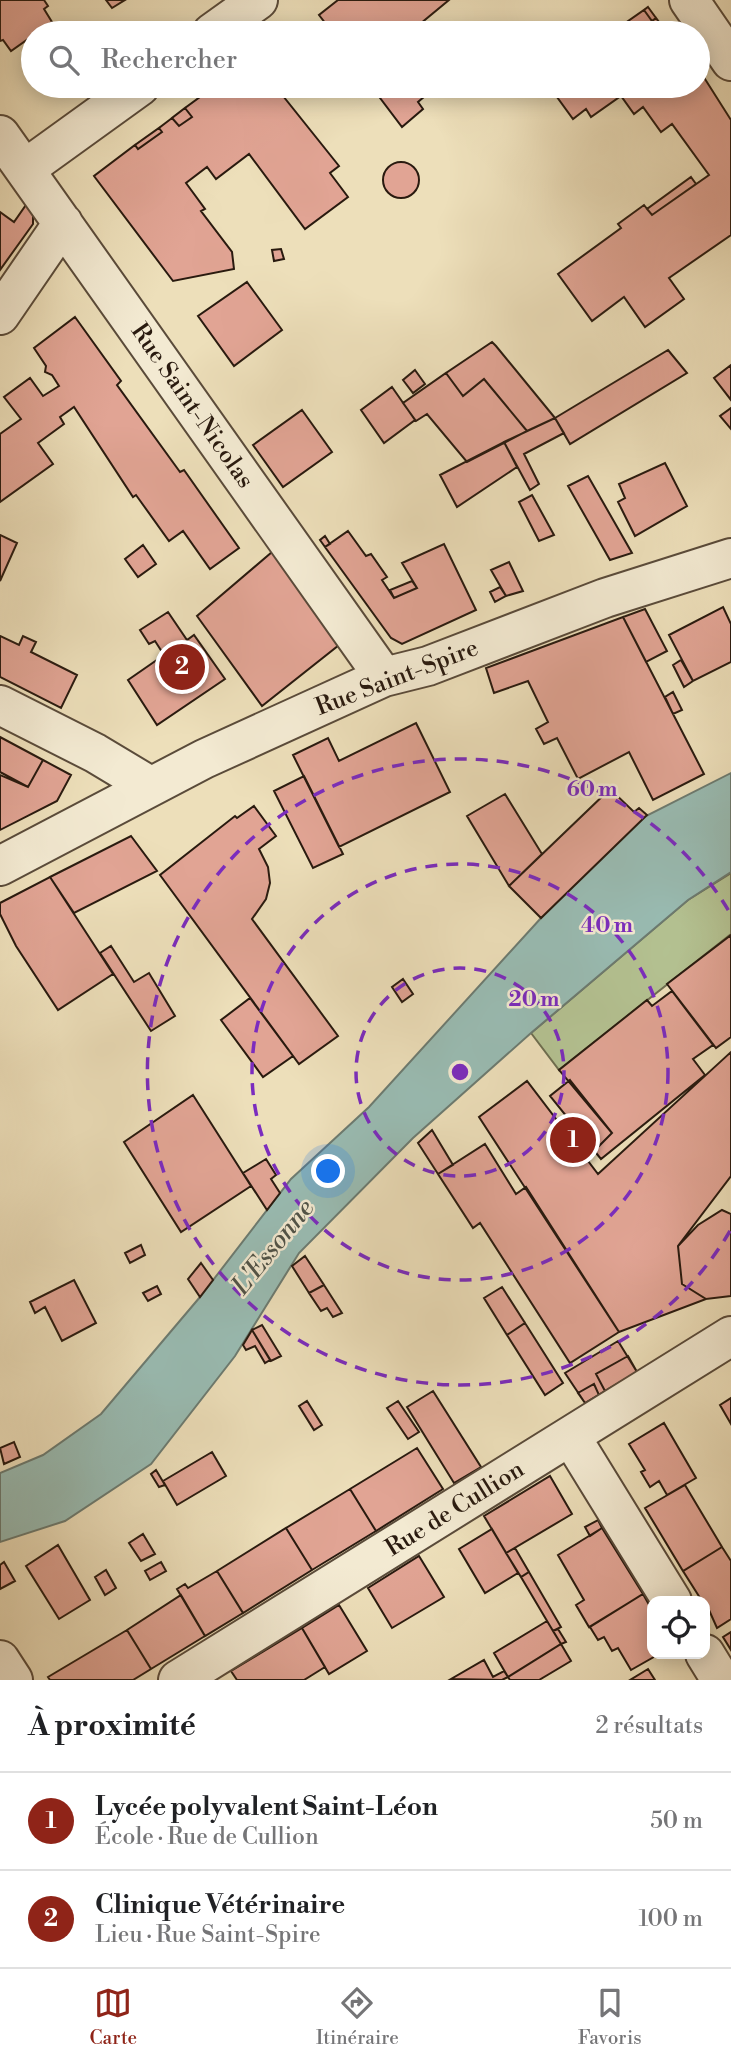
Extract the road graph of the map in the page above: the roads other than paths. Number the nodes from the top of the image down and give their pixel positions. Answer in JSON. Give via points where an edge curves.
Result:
{"nodes":[{"id":1,"x":258,"y":0,"type":"edge"},
{"id":2,"x":689,"y":0,"type":"edge"},
{"id":3,"x":229,"y":21,"type":"edge"},
{"id":4,"x":703,"y":21,"type":"edge"},
{"id":5,"x":710,"y":30,"type":"edge"},
{"id":6,"x":731,"y":61,"type":"edge"},
{"id":7,"x":123,"y":98,"type":"edge"},
{"id":8,"x":0,"y":135,"type":"edge"},
{"id":9,"x":25,"y":169,"type":"junction"},
{"id":10,"x":63,"y":223,"type":"junction"},
{"id":11,"x":0,"y":316,"type":"edge"},
{"id":12,"x":731,"y":558,"type":"edge"},
{"id":13,"x":384,"y":677,"type":"junction"},
{"id":14,"x":0,"y":705,"type":"edge"},
{"id":15,"x":150,"y":786,"type":"junction"},
{"id":16,"x":0,"y":866,"type":"edge"},
{"id":17,"x":731,"y":1336,"type":"edge"},
{"id":18,"x":572,"y":1437,"type":"junction"},
{"id":19,"x":669,"y":1596,"type":"edge"},
{"id":20,"x":708,"y":1659,"type":"edge"},
{"id":21,"x":0,"y":1660,"type":"edge"},
{"id":22,"x":13,"y":1680,"type":"edge"},
{"id":23,"x":178,"y":1680,"type":"edge"},
{"id":24,"x":721,"y":1680,"type":"edge"}],
"edges":[{"from":1,"to":3,"type":"street"},
{"from":2,"to":4,"type":"street"},
{"from":5,"to":6,"type":"street"},
{"from":7,"to":9,"type":"street"},
{"from":8,"to":9,"type":"street","name":"Rue Saint-Nicolas"},
{"from":9,"to":10,"type":"street","name":"Rue Saint-Nicolas"},
{"from":10,"to":11,"type":"street"},
{"from":10,"to":13,"type":"street","name":"Rue Saint-Nicolas"},
{"from":12,"to":13,"type":"street","name":"Rue Saint-Spire","via":[[605,598],[428,666]]},
{"from":13,"to":15,"type":"street","name":"Rue Saint-Spire"},
{"from":14,"to":15,"type":"street"},
{"from":15,"to":16,"type":"street","name":"Rue Saint-Spire"},
{"from":17,"to":18,"type":"street","name":"Rue de Cullion"},
{"from":18,"to":19,"type":"street"},
{"from":18,"to":23,"type":"street","name":"Rue de Cullion"},
{"from":20,"to":24,"type":"street"},
{"from":21,"to":22,"type":"street"}]}
